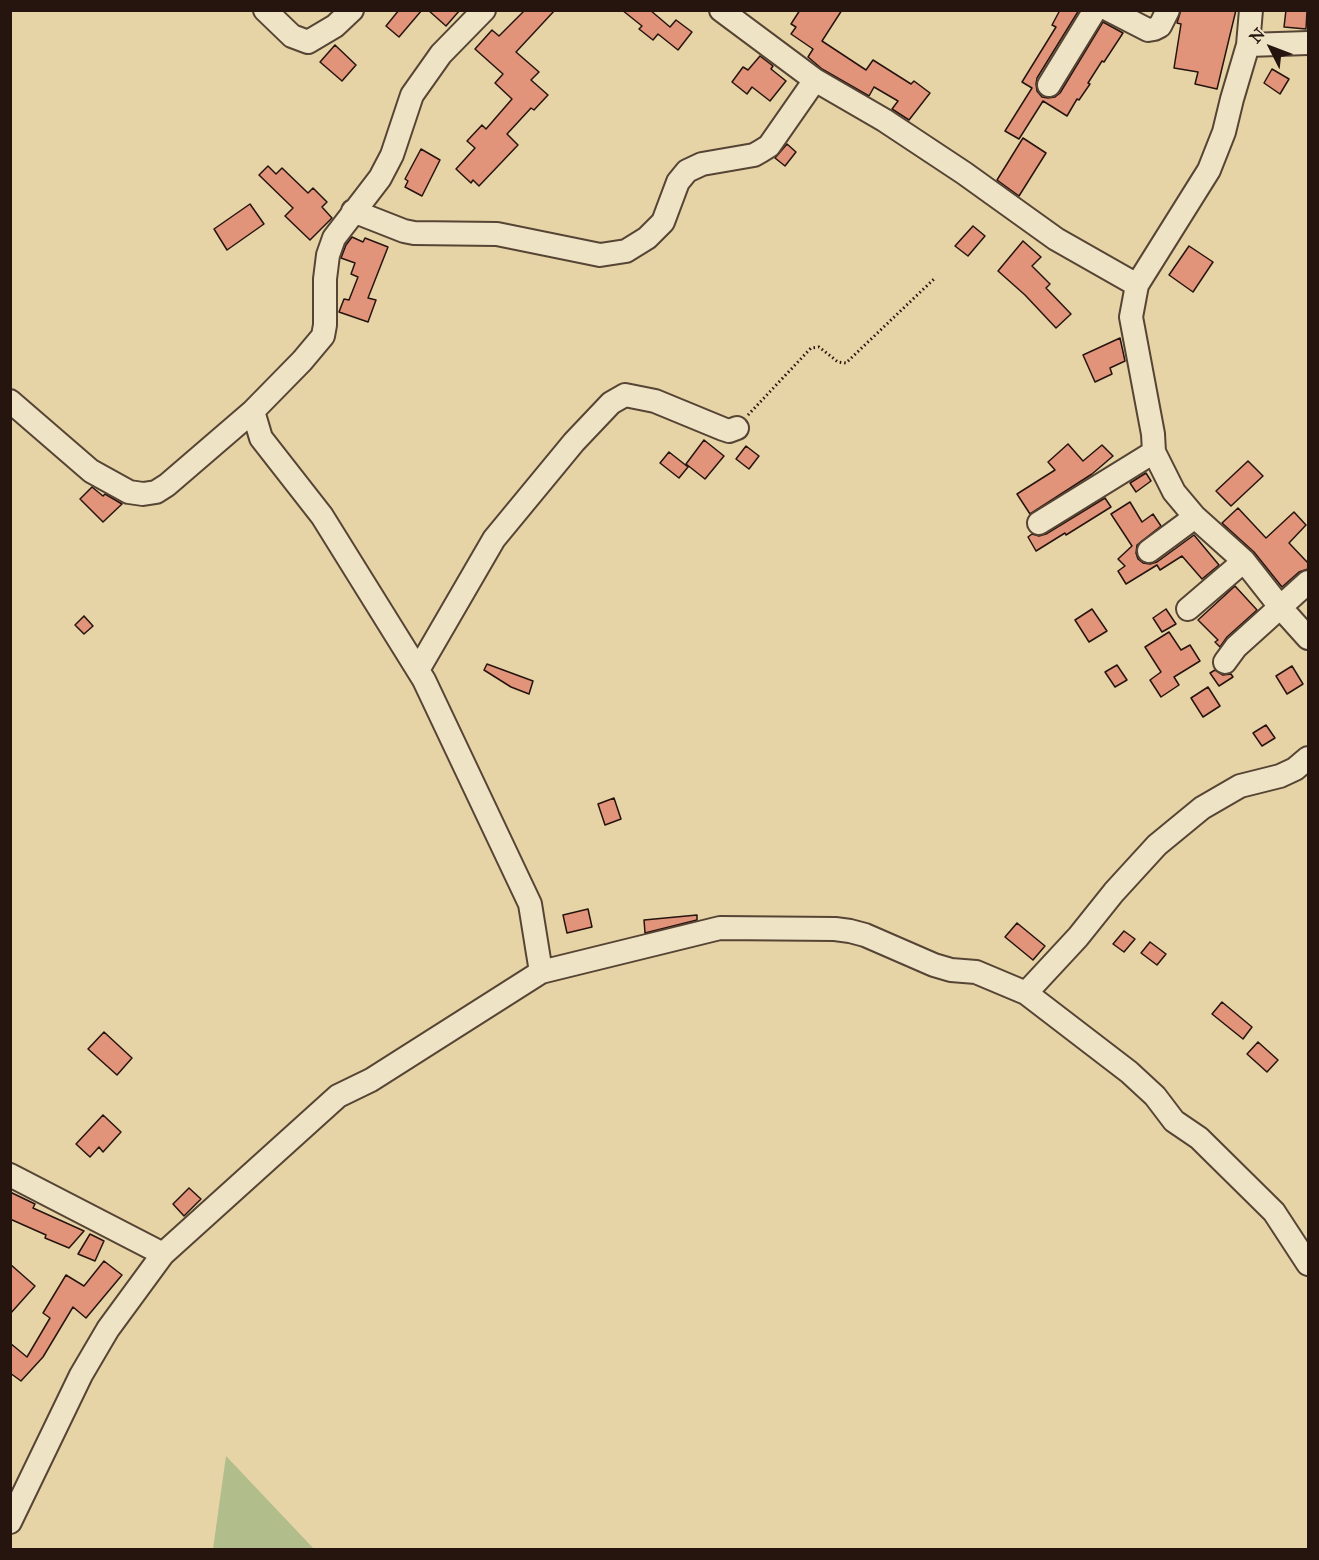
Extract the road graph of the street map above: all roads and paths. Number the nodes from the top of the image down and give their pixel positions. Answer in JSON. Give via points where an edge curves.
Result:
{"nodes":[{"id":1,"x":265,"y":10,"type":"edge"},
{"id":2,"x":352,"y":10,"type":"edge"},
{"id":3,"x":484,"y":10,"type":"edge"},
{"id":4,"x":721,"y":10,"type":"edge"},
{"id":5,"x":1095,"y":10,"type":"edge"},
{"id":6,"x":1109,"y":10,"type":"edge"},
{"id":7,"x":1168,"y":10,"type":"edge"},
{"id":8,"x":1251,"y":10,"type":"edge"},
{"id":9,"x":1308,"y":43,"type":"edge"},
{"id":10,"x":1248,"y":45,"type":"junction"},
{"id":11,"x":815,"y":80,"type":"junction"},
{"id":12,"x":1049,"y":85,"type":"dead end"},
{"id":13,"x":353,"y":211,"type":"junction"},
{"id":14,"x":934,"y":279,"type":"dead end"},
{"id":15,"x":1137,"y":285,"type":"junction"},
{"id":16,"x":10,"y":401,"type":"edge"},
{"id":17,"x":253,"y":411,"type":"junction"},
{"id":18,"x":737,"y":428,"type":"joint"},
{"id":19,"x":1154,"y":452,"type":"junction"},
{"id":20,"x":1195,"y":517,"type":"junction"},
{"id":21,"x":1039,"y":523,"type":"dead end"},
{"id":22,"x":1149,"y":551,"type":"dead end"},
{"id":23,"x":1244,"y":561,"type":"junction"},
{"id":24,"x":1308,"y":582,"type":"edge"},
{"id":25,"x":1281,"y":608,"type":"junction"},
{"id":26,"x":1188,"y":609,"type":"dead end"},
{"id":27,"x":1308,"y":638,"type":"edge"},
{"id":28,"x":1225,"y":662,"type":"dead end"},
{"id":29,"x":418,"y":670,"type":"junction"},
{"id":30,"x":1308,"y":758,"type":"edge"},
{"id":31,"x":541,"y":972,"type":"junction"},
{"id":32,"x":1026,"y":993,"type":"junction"},
{"id":33,"x":10,"y":1175,"type":"edge"},
{"id":34,"x":163,"y":1254,"type":"junction"},
{"id":35,"x":1308,"y":1264,"type":"edge"},
{"id":36,"x":10,"y":1522,"type":"edge"}],
"edges":[{"from":1,"to":2,"type":"street","via":[[292,36],[308,42]]},
{"from":3,"to":13,"type":"street","via":[[441,54],[412,95],[392,155],[380,178]]},
{"from":4,"to":11,"type":"street"},
{"from":5,"to":12,"type":"street"},
{"from":6,"to":7,"type":"street","via":[[1148,30],[1160,26]]},
{"from":8,"to":10,"type":"street"},
{"from":9,"to":10,"type":"street"},
{"from":10,"to":15,"type":"street","via":[[1224,132],[1209,170]]},
{"from":11,"to":13,"type":"street","via":[[761,152],[702,164],[687,171],[678,182],[663,222],[626,251],[600,255],[497,234],[414,233]]},
{"from":11,"to":15,"type":"street","via":[[884,120],[1056,239]]},
{"from":13,"to":17,"type":"street","via":[[334,238],[328,255],[322,336]]},
{"from":14,"to":18,"type":"path","via":[[846,363],[838,362],[819,347],[811,348]]},
{"from":15,"to":19,"type":"street","via":[[1131,317]]},
{"from":16,"to":17,"type":"street","via":[[91,471],[129,492],[143,494],[166,485]]},
{"from":17,"to":29,"type":"street","via":[[261,438],[322,516]]},
{"from":18,"to":29,"type":"street","via":[[729,431],[655,401],[625,396],[611,403],[574,441],[494,539]]},
{"from":19,"to":20,"type":"street","via":[[1174,492]]},
{"from":19,"to":21,"type":"street"},
{"from":20,"to":22,"type":"street"},
{"from":20,"to":23,"type":"street"},
{"from":23,"to":25,"type":"street"},
{"from":23,"to":26,"type":"street"},
{"from":24,"to":25,"type":"street"},
{"from":25,"to":27,"type":"street"},
{"from":25,"to":28,"type":"street","via":[[1236,647]]},
{"from":29,"to":31,"type":"street","via":[[530,904]]},
{"from":30,"to":32,"type":"street","via":[[1280,776],[1240,786],[1157,844]]},
{"from":31,"to":32,"type":"street","via":[[720,928],[835,929],[865,935],[934,965],[976,972]]},
{"from":31,"to":34,"type":"street","via":[[371,1080],[338,1096]]},
{"from":32,"to":35,"type":"street","via":[[1129,1072],[1174,1121],[1199,1138],[1274,1212]]},
{"from":33,"to":34,"type":"street"},
{"from":34,"to":36,"type":"street","via":[[108,1329],[81,1375]]}]}
